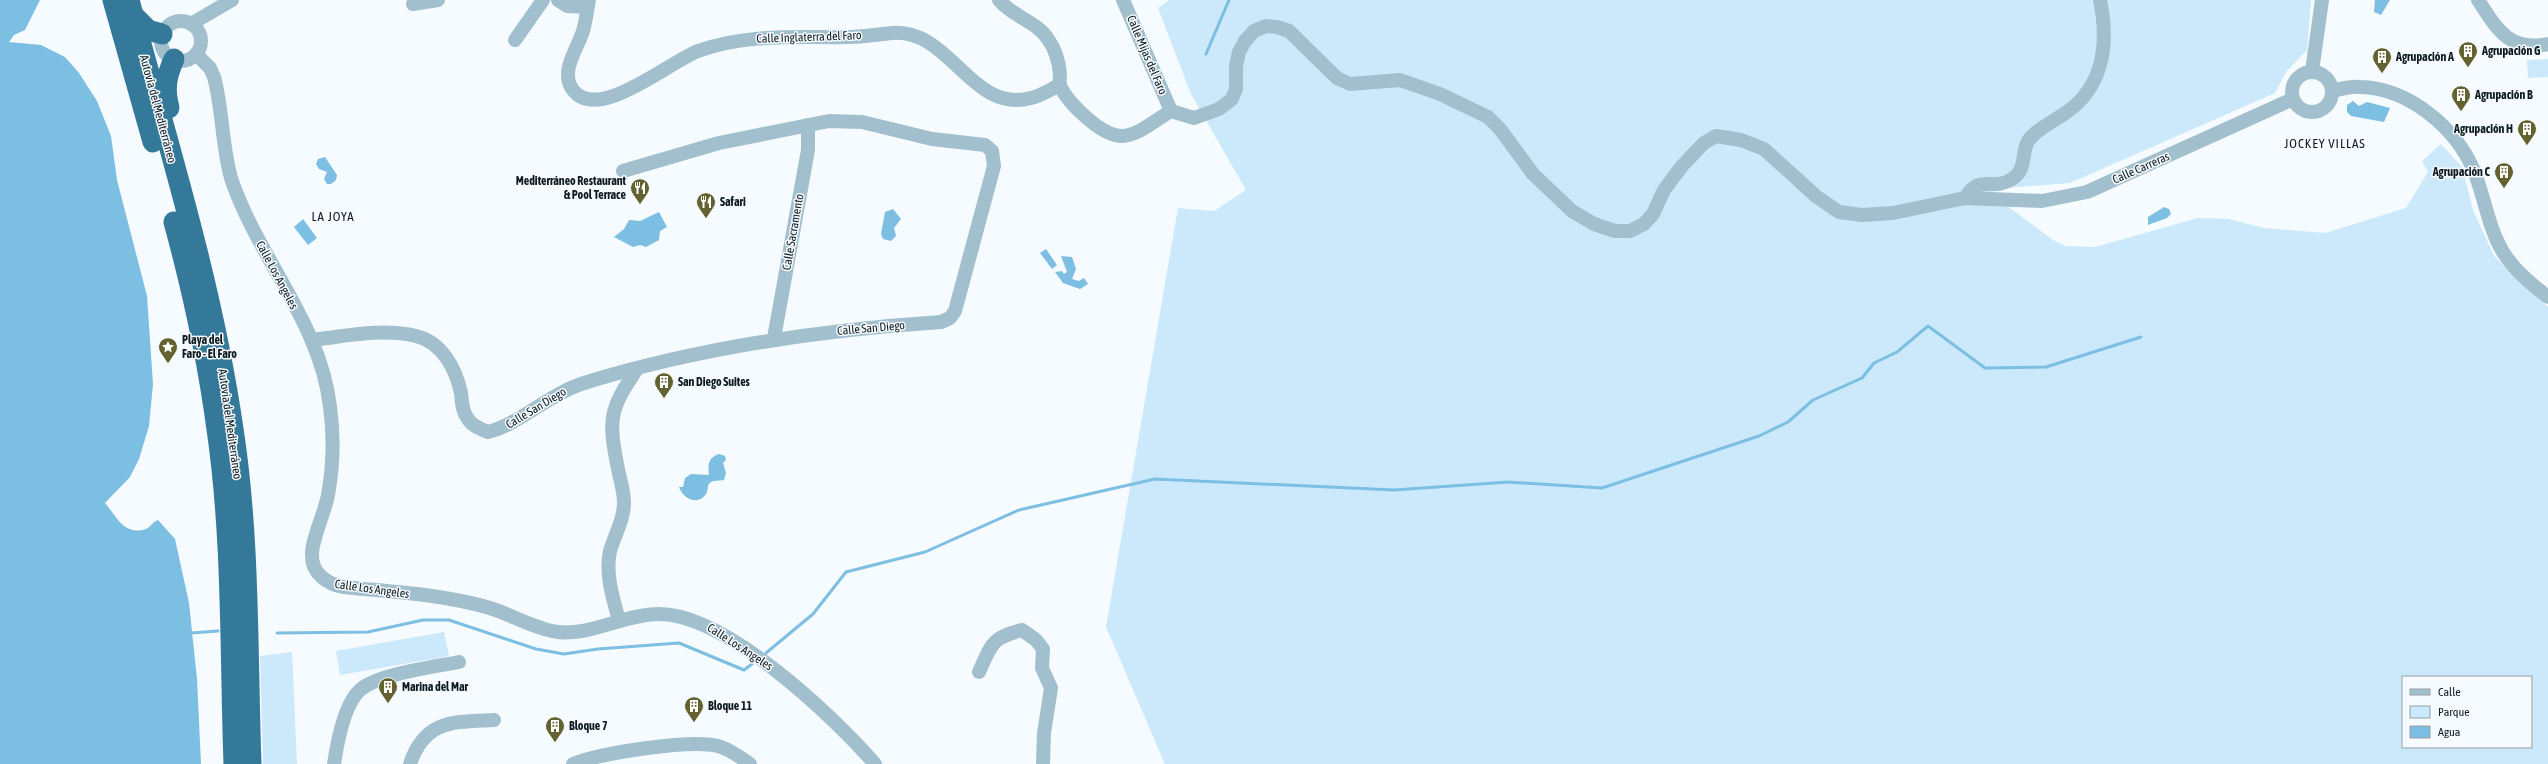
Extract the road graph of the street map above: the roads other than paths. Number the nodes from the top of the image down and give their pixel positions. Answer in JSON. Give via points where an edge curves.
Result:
{"nodes":[{"id":1,"x":113,"y":0,"type":"edge"},
{"id":2,"x":232,"y":0,"type":"edge"},
{"id":3,"x":438,"y":0,"type":"edge"},
{"id":4,"x":543,"y":0,"type":"edge"},
{"id":5,"x":558,"y":0,"type":"edge"},
{"id":6,"x":999,"y":0,"type":"edge"},
{"id":7,"x":1123,"y":0,"type":"edge"},
{"id":8,"x":2100,"y":0,"type":"edge"},
{"id":9,"x":2322,"y":0,"type":"edge"},
{"id":10,"x":2478,"y":0,"type":"edge"},
{"id":11,"x":413,"y":4,"type":"dead end"},
{"id":12,"x":588,"y":4,"type":"edge"},
{"id":13,"x":131,"y":8,"type":"edge"},
{"id":14,"x":191,"y":24,"type":"junction"},
{"id":15,"x":162,"y":34,"type":"junction"},
{"id":16,"x":515,"y":40,"type":"dead end"},
{"id":17,"x":2548,"y":44,"type":"edge"},
{"id":18,"x":196,"y":54,"type":"junction"},
{"id":19,"x":174,"y":59,"type":"junction"},
{"id":20,"x":2312,"y":71,"type":"junction"},
{"id":21,"x":1060,"y":85,"type":"junction"},
{"id":22,"x":2332,"y":91,"type":"junction"},
{"id":23,"x":2293,"y":99,"type":"junction"},
{"id":24,"x":1171,"y":111,"type":"junction"},
{"id":25,"x":808,"y":126,"type":"junction"},
{"id":26,"x":623,"y":172,"type":"dead end"},
{"id":27,"x":1965,"y":198,"type":"junction"},
{"id":28,"x":2548,"y":297,"type":"edge"},
{"id":29,"x":210,"y":303,"type":"junction"},
{"id":30,"x":774,"y":338,"type":"junction"},
{"id":31,"x":312,"y":340,"type":"junction"},
{"id":32,"x":637,"y":369,"type":"junction"},
{"id":33,"x":620,"y":620,"type":"junction"},
{"id":34,"x":459,"y":662,"type":"dead end"},
{"id":35,"x":979,"y":672,"type":"dead end"},
{"id":36,"x":494,"y":720,"type":"dead end"},
{"id":37,"x":234,"y":764,"type":"edge"},
{"id":38,"x":251,"y":764,"type":"edge"},
{"id":39,"x":334,"y":764,"type":"edge"},
{"id":40,"x":410,"y":764,"type":"edge"},
{"id":41,"x":573,"y":764,"type":"edge"},
{"id":42,"x":750,"y":764,"type":"edge"},
{"id":43,"x":875,"y":764,"type":"edge"},
{"id":44,"x":1043,"y":764,"type":"edge"}],
"edges":[{"from":1,"to":37,"type":"highway","name":"Autovía del Mediterráneo","via":[[177,235],[218,429],[226,514]]},
{"from":2,"to":14,"type":"street"},
{"from":3,"to":11,"type":"street"},
{"from":4,"to":16,"type":"street"},
{"from":5,"to":12,"type":"street","via":[[567,6]]},
{"from":6,"to":21,"type":"street","via":[[1006,9],[1032,24],[1048,39],[1056,54]]},
{"from":7,"to":24,"type":"street","name":"Calle Mijas del Faro"},
{"from":8,"to":27,"type":"street","via":[[2104,41],[2095,82],[2069,111],[2028,141],[2023,166],[2013,179],[2001,184],[1977,184]]},
{"from":9,"to":20,"type":"street"},
{"from":10,"to":17,"type":"street","via":[[2503,34],[2517,44],[2533,47]]},
{"from":12,"to":21,"type":"street","name":"Calle Inglaterra del Faro","via":[[583,31],[568,75],[572,90],[587,100],[597,100],[633,87],[698,52],[747,38],[852,37],[898,32],[933,45],[949,57],[974,83],[988,93],[1009,100],[1031,98]]},
{"from":13,"to":15,"type":"highway","via":[[148,30]]},
{"from":13,"to":29,"type":"highway","name":"Autovía del Mediterráneo"},
{"from":14,"to":15,"type":"street","via":[[175,22]]},
{"from":14,"to":18,"type":"street","via":[[201,38]]},
{"from":15,"to":19,"type":"street","via":[[164,52]]},
{"from":18,"to":19,"type":"street","via":[[186,60]]},
{"from":18,"to":31,"type":"street","name":"Calle Los Angeles","via":[[210,68],[214,77],[232,180],[257,238]]},
{"from":19,"to":29,"type":"highway","via":[[166,78],[165,94],[206,250]]},
{"from":20,"to":22,"type":"street","via":[[2324,75],[2331,84]]},
{"from":20,"to":23,"type":"street","via":[[2305,72],[2295,80],[2292,86]]},
{"from":21,"to":24,"type":"street","via":[[1092,122],[1103,130],[1122,136],[1134,133]]},
{"from":22,"to":23,"type":"street","via":[[2329,103],[2319,111],[2301,109]]},
{"from":22,"to":28,"type":"street","via":[[2360,86],[2388,93],[2414,103],[2437,119],[2458,142],[2474,171],[2492,228],[2504,252],[2519,272]]},
{"from":23,"to":27,"type":"street","name":"Calle Carreras","via":[[2087,192],[2042,201]]},
{"from":24,"to":27,"type":"street","name":"Calle Carreras","via":[[1194,118],[1219,109],[1232,99],[1236,88],[1239,52],[1245,41],[1254,31],[1266,26],[1277,26],[1289,31],[1337,78],[1350,84],[1400,80],[1440,94],[1488,117],[1552,195],[1594,224],[1615,231],[1630,231],[1644,224],[1653,214],[1664,190],[1682,166],[1704,142],[1716,136],[1741,140],[1764,149],[1818,197],[1839,212],[1862,215],[1893,213]]},
{"from":25,"to":26,"type":"street","name":"Calle San Diego","via":[[719,143]]},
{"from":25,"to":30,"type":"street","name":"Calle Sacramento","via":[[808,150]]},
{"from":25,"to":30,"type":"street","name":"Calle San Diego","via":[[829,121],[862,122],[932,138],[986,145],[992,151],[994,166],[955,311],[950,318],[941,322]]},
{"from":29,"to":38,"type":"highway","name":"Autovía del Mediterráneo","via":[[234,429],[243,516]]},
{"from":30,"to":32,"type":"street","name":"Calle San Diego"},
{"from":31,"to":32,"type":"street","name":"Calle San Diego","via":[[382,333],[417,336],[436,346],[447,358],[454,369],[463,410],[468,420],[488,432],[502,428],[566,390]]},
{"from":31,"to":33,"type":"street","name":"Calle Los Angeles","via":[[324,370],[331,415],[332,459],[328,495],[312,556],[315,569],[322,578],[331,585],[439,597],[489,608],[558,632],[577,631]]},
{"from":32,"to":33,"type":"street","via":[[617,399],[612,414],[614,451],[624,500],[622,521],[610,552],[610,586]]},
{"from":33,"to":43,"type":"street","name":"Calle Los Angeles","via":[[659,614],[702,623],[767,664],[798,688],[825,711]]},
{"from":34,"to":39,"type":"street","via":[[385,678],[371,682],[359,690],[343,723]]},
{"from":35,"to":44,"type":"street","via":[[992,642],[1006,634],[1022,630],[1043,649],[1042,668],[1051,688],[1044,732]]},
{"from":36,"to":40,"type":"street","via":[[454,722],[440,726],[429,732],[421,741]]},
{"from":41,"to":42,"type":"street","via":[[650,748],[702,745],[718,746]]}]}
